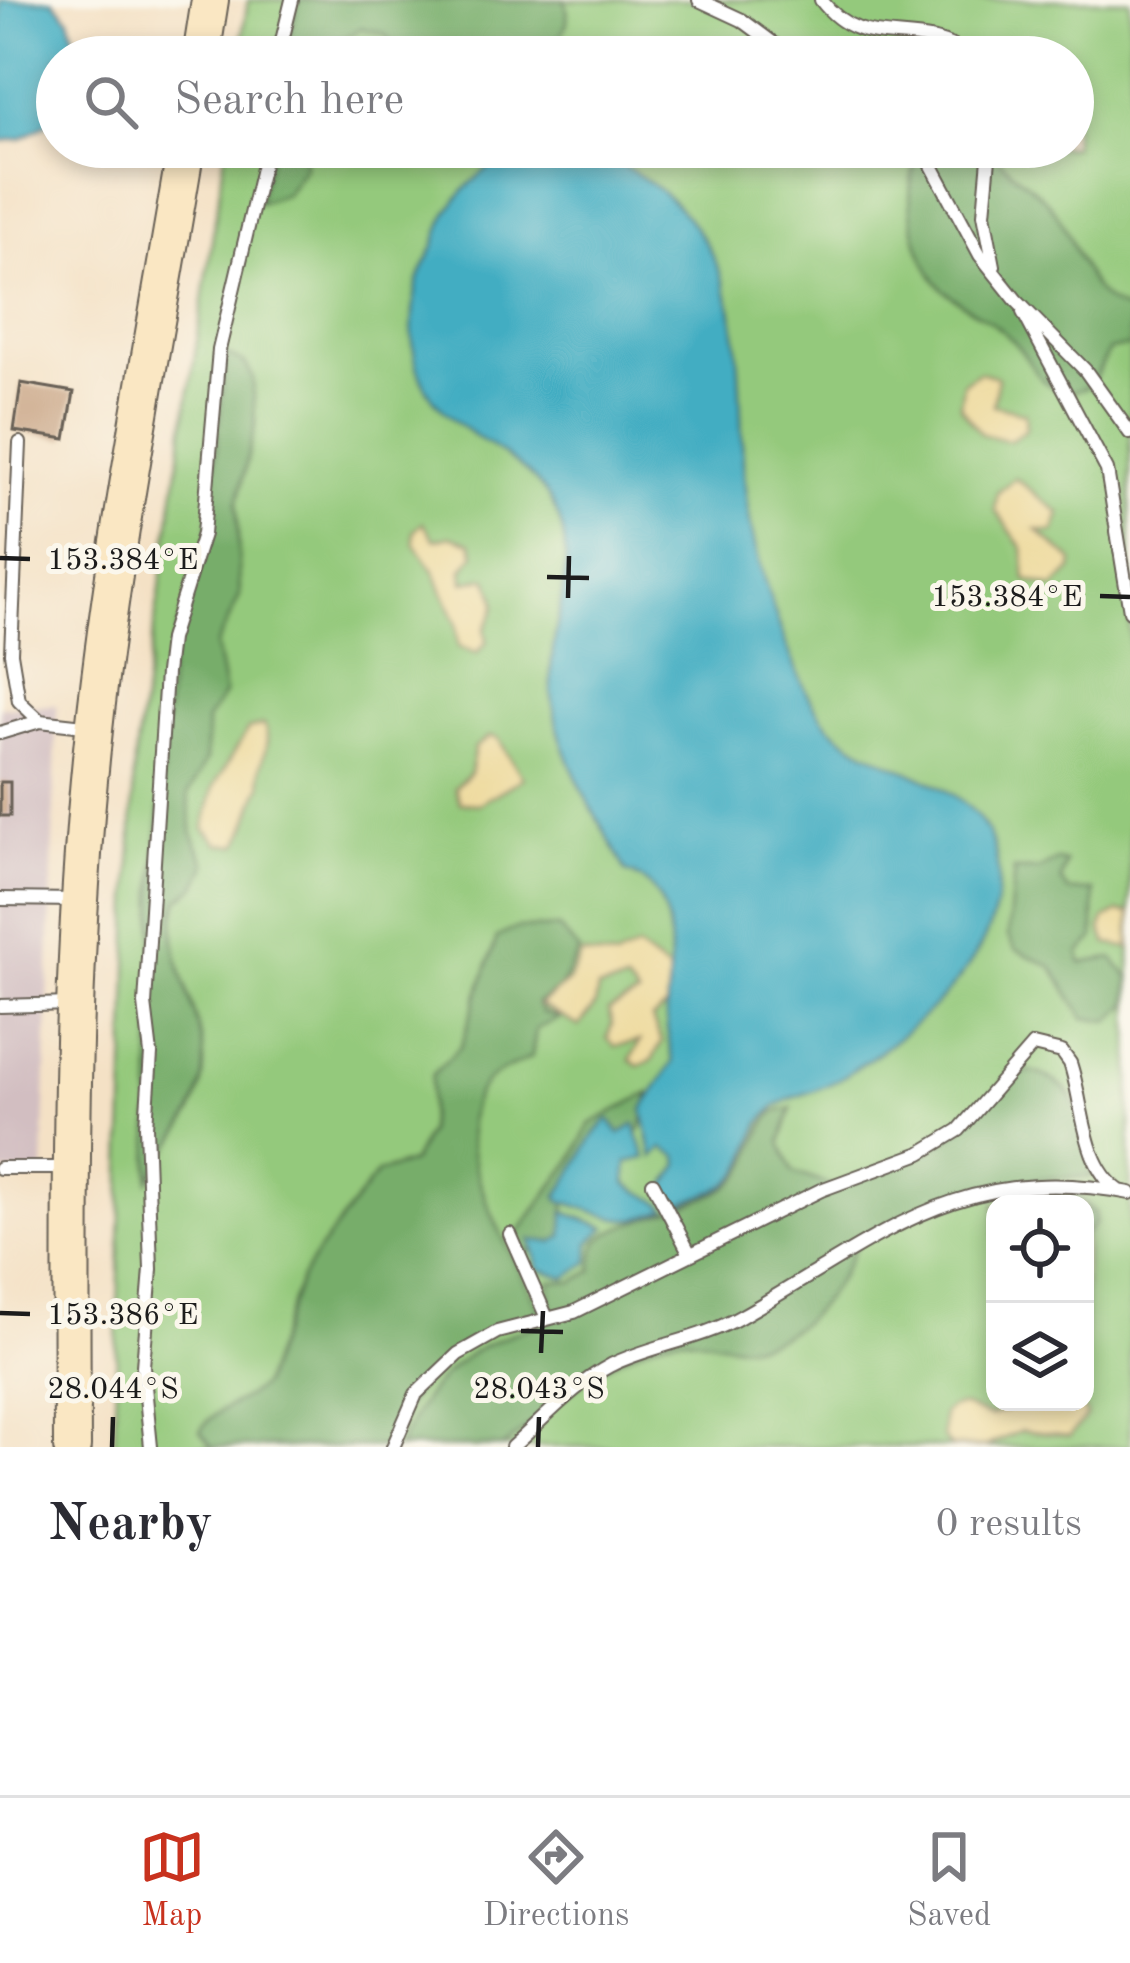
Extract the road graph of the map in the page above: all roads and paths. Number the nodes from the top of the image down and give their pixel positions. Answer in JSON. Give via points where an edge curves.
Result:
{"nodes":[{"id":1,"x":210,"y":0,"type":"edge"},
{"id":2,"x":292,"y":0,"type":"edge"},
{"id":3,"x":699,"y":0,"type":"edge"},
{"id":4,"x":821,"y":0,"type":"edge"},
{"id":5,"x":204,"y":36,"type":"edge"},
{"id":6,"x":283,"y":36,"type":"edge"},
{"id":7,"x":764,"y":36,"type":"edge"},
{"id":8,"x":898,"y":36,"type":"edge"},
{"id":9,"x":183,"y":168,"type":"edge"},
{"id":10,"x":262,"y":168,"type":"edge"},
{"id":11,"x":934,"y":168,"type":"edge"},
{"id":12,"x":988,"y":168,"type":"edge"},
{"id":13,"x":995,"y":273,"type":"junction"},
{"id":14,"x":1016,"y":300,"type":"junction"},
{"id":15,"x":1130,"y":434,"type":"edge"},
{"id":16,"x":20,"y":443,"type":"dead end"},
{"id":17,"x":1130,"y":611,"type":"edge"},
{"id":18,"x":40,"y":721,"type":"junction"},
{"id":19,"x":94,"y":728,"type":"junction"},
{"id":20,"x":0,"y":733,"type":"edge"},
{"id":21,"x":0,"y":899,"type":"edge"},
{"id":22,"x":80,"y":900,"type":"junction"},
{"id":23,"x":76,"y":1004,"type":"junction"},
{"id":24,"x":0,"y":1006,"type":"edge"},
{"id":25,"x":1097,"y":1165,"type":"junction"},
{"id":26,"x":0,"y":1168,"type":"edge"},
{"id":27,"x":72,"y":1168,"type":"junction"},
{"id":28,"x":653,"y":1184,"type":"dead end"},
{"id":29,"x":1068,"y":1184,"type":"junction"},
{"id":30,"x":1125,"y":1192,"type":"edge"},
{"id":31,"x":510,"y":1234,"type":"dead end"},
{"id":32,"x":690,"y":1254,"type":"junction"},
{"id":33,"x":548,"y":1318,"type":"junction"},
{"id":34,"x":72,"y":1447,"type":"edge"},
{"id":35,"x":151,"y":1447,"type":"edge"},
{"id":36,"x":393,"y":1447,"type":"edge"},
{"id":37,"x":512,"y":1447,"type":"edge"}],
"edges":[{"from":1,"to":5,"type":"main road"},
{"from":2,"to":6,"type":"lane"},
{"from":3,"to":7,"type":"lane"},
{"from":4,"to":8,"type":"lane","via":[[845,27]]},
{"from":9,"to":19,"type":"main road"},
{"from":10,"to":35,"type":"lane","via":[[219,350],[203,534],[166,673],[145,1004],[151,1269],[143,1366]]},
{"from":11,"to":13,"type":"lane"},
{"from":12,"to":13,"type":"lane","via":[[984,214]]},
{"from":13,"to":14,"type":"lane"},
{"from":14,"to":15,"type":"lane","via":[[1085,370]]},
{"from":14,"to":17,"type":"lane","via":[[1107,470]]},
{"from":16,"to":18,"type":"lane","via":[[14,688]]},
{"from":18,"to":19,"type":"lane"},
{"from":18,"to":20,"type":"lane"},
{"from":19,"to":22,"type":"main road"},
{"from":21,"to":22,"type":"lane"},
{"from":22,"to":23,"type":"main road"},
{"from":23,"to":24,"type":"lane"},
{"from":23,"to":27,"type":"main road"},
{"from":25,"to":29,"type":"lane","via":[[1093,1180]]},
{"from":25,"to":30,"type":"lane"},
{"from":25,"to":32,"type":"lane","via":[[1070,1063],[1049,1046],[1033,1045],[959,1130]]},
{"from":26,"to":27,"type":"lane"},
{"from":27,"to":34,"type":"main road"},
{"from":28,"to":32,"type":"lane"},
{"from":29,"to":30,"type":"lane"},
{"from":29,"to":37,"type":"lane","via":[[989,1190],[887,1227],[736,1320],[612,1365]]},
{"from":31,"to":33,"type":"lane"},
{"from":32,"to":33,"type":"lane"},
{"from":33,"to":36,"type":"lane","via":[[458,1354],[416,1394]]}]}
